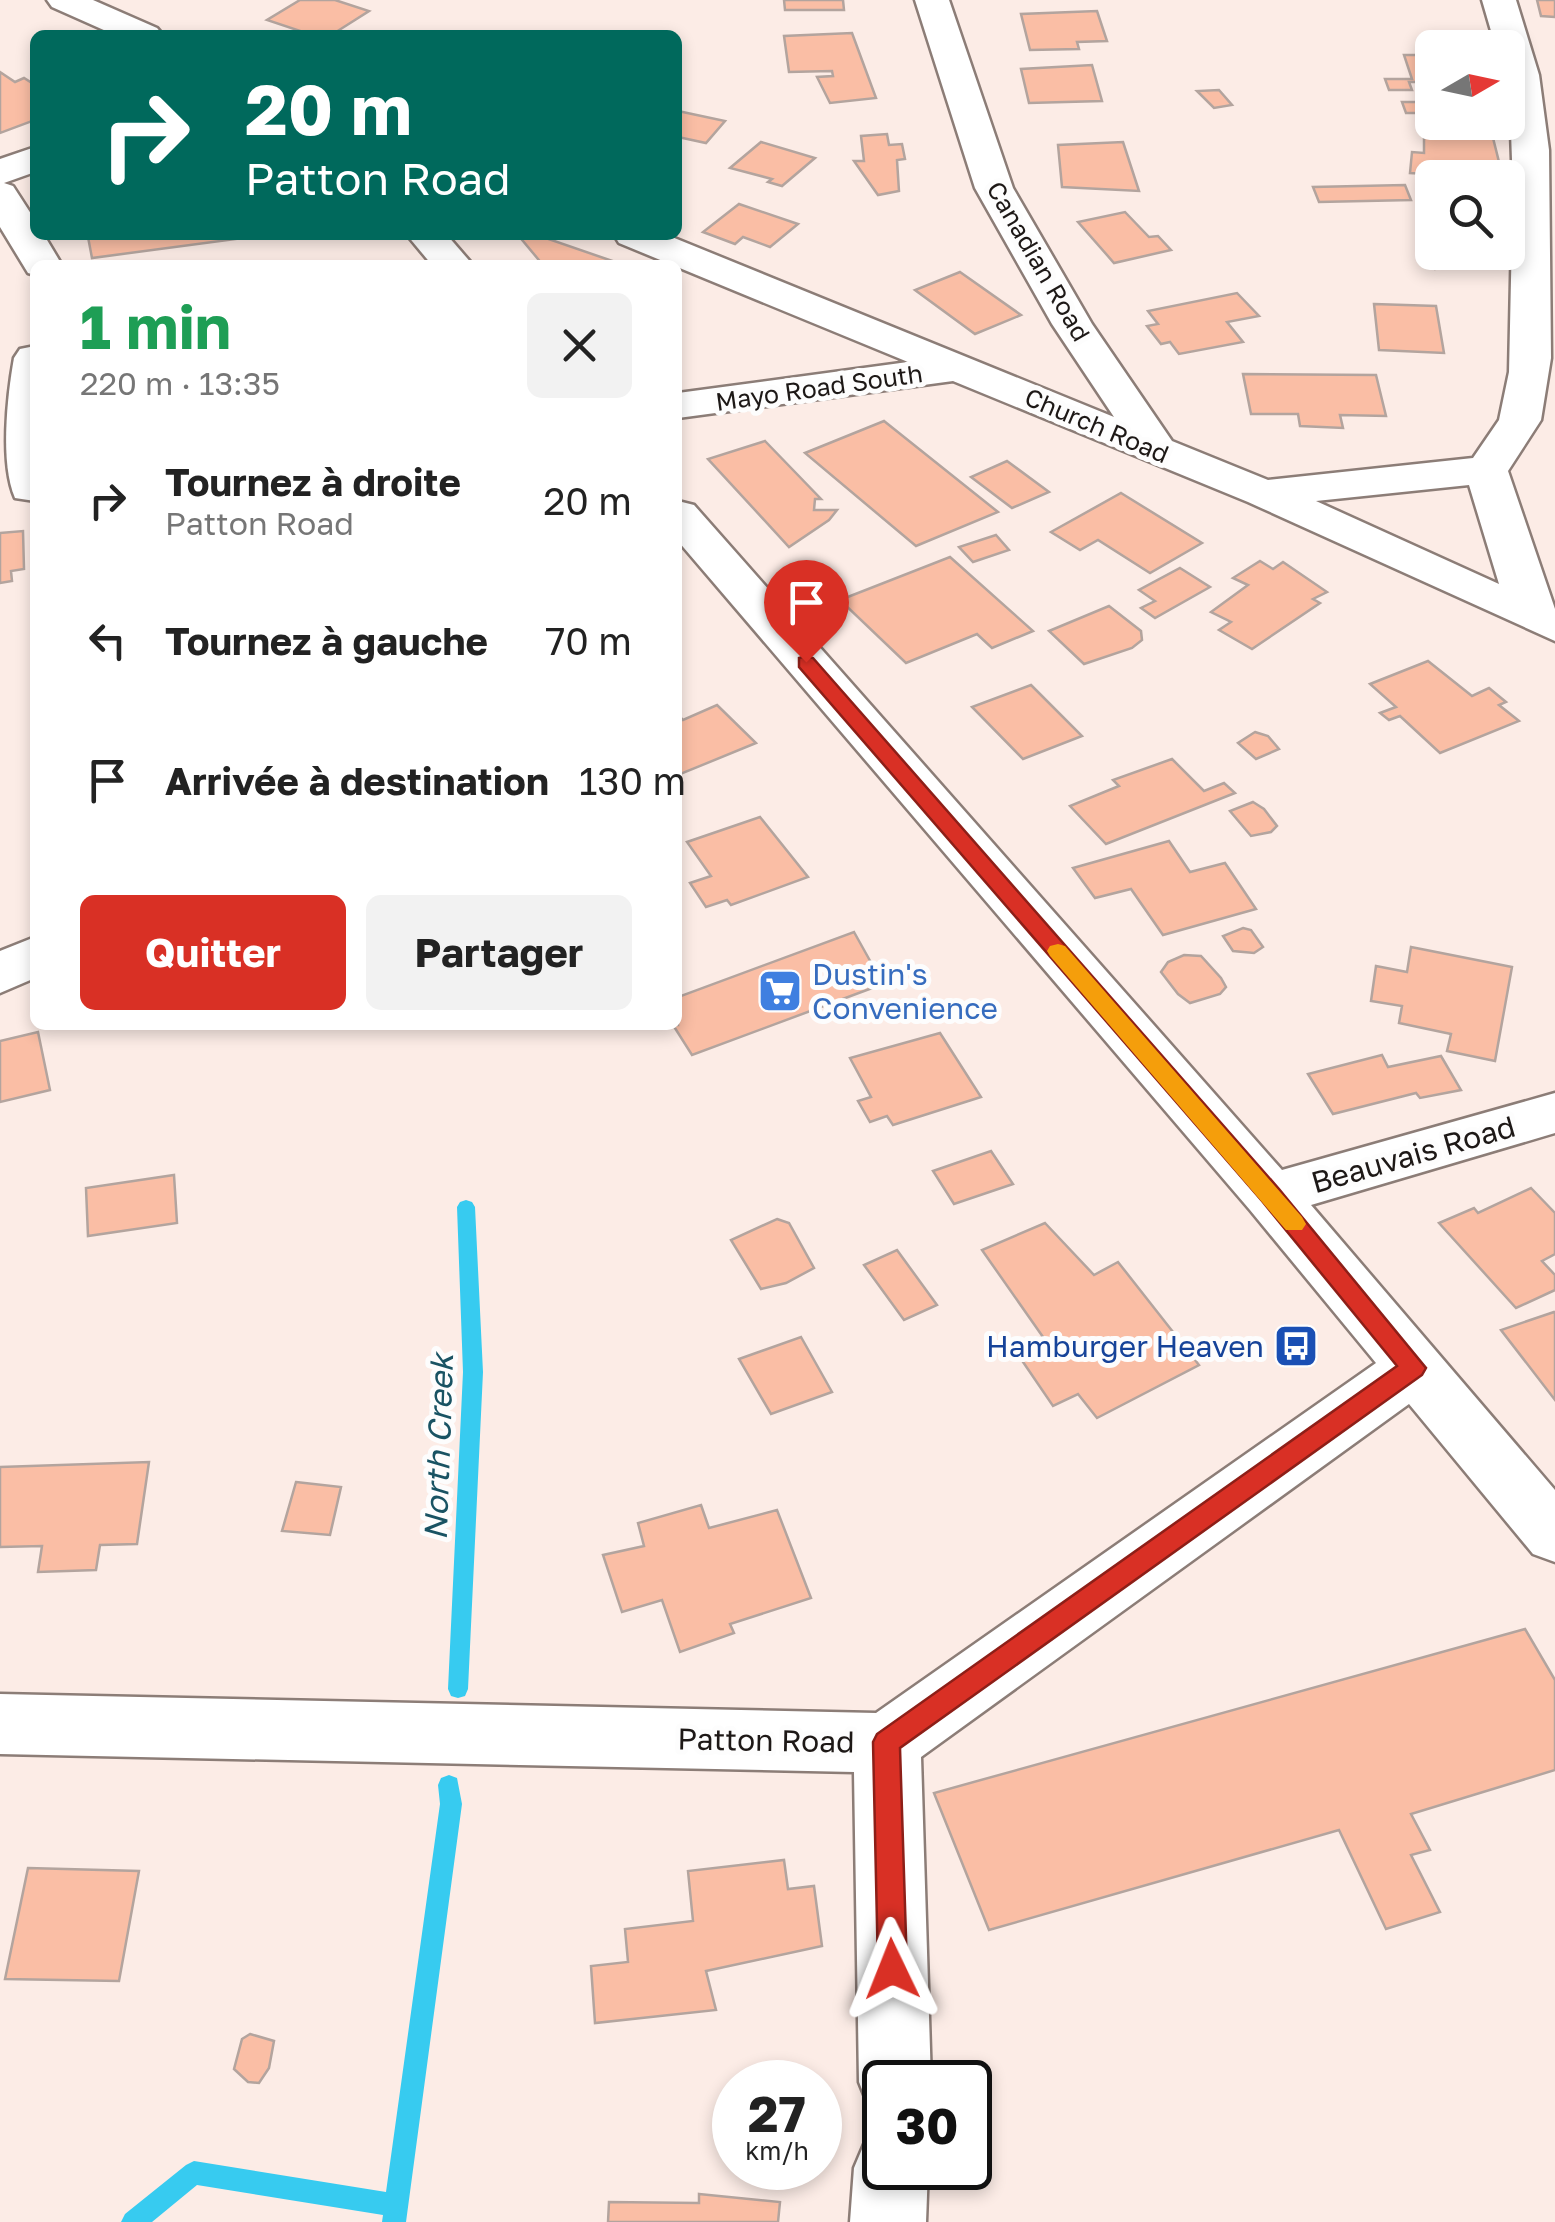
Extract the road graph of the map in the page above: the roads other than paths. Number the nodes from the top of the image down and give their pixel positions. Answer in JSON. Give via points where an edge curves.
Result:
{"nodes":[{"id":1,"x":64,"y":0,"type":"edge"},
{"id":2,"x":932,"y":0,"type":"edge"},
{"id":3,"x":1499,"y":0,"type":"edge"},
{"id":4,"x":133,"y":30,"type":"edge"},
{"id":5,"x":30,"y":160,"type":"edge"},
{"id":6,"x":0,"y":173,"type":"edge"},
{"id":7,"x":0,"y":194,"type":"edge"},
{"id":8,"x":431,"y":240,"type":"edge"},
{"id":9,"x":645,"y":240,"type":"edge"},
{"id":10,"x":39,"y":260,"type":"edge"},
{"id":11,"x":449,"y":260,"type":"edge"},
{"id":12,"x":960,"y":367,"type":"junction"},
{"id":13,"x":30,"y":388,"type":"edge"},
{"id":14,"x":682,"y":405,"type":"edge"},
{"id":15,"x":1539,"y":409,"type":"edge"},
{"id":16,"x":1158,"y":450,"type":"junction"},
{"id":17,"x":1486,"y":470,"type":"junction"},
{"id":18,"x":22,"y":490,"type":"edge"},
{"id":19,"x":1263,"y":493,"type":"junction"},
{"id":20,"x":682,"y":519,"type":"edge"},
{"id":21,"x":1543,"y":621,"type":"edge"},
{"id":22,"x":30,"y":959,"type":"edge"},
{"id":23,"x":0,"y":974,"type":"edge"},
{"id":24,"x":1555,"y":1113,"type":"edge"},
{"id":25,"x":1270,"y":1195,"type":"junction"},
{"id":26,"x":1414,"y":1368,"type":"junction"},
{"id":27,"x":1555,"y":1535,"type":"edge"},
{"id":28,"x":0,"y":1724,"type":"edge"},
{"id":29,"x":886,"y":1742,"type":"junction"},
{"id":30,"x":894,"y":2060,"type":"edge"},
{"id":31,"x":890,"y":2190,"type":"edge"},
{"id":32,"x":888,"y":2222,"type":"edge"}],
"edges":[{"from":1,"to":4,"type":"street"},
{"from":2,"to":16,"type":"street","name":"Canadian Road","via":[[994,188],[1072,324]]},
{"from":3,"to":15,"type":"street","via":[[1534,146],[1530,339]]},
{"from":5,"to":6,"type":"street"},
{"from":7,"to":10,"type":"street"},
{"from":8,"to":11,"type":"street"},
{"from":9,"to":12,"type":"street","name":"Church Road"},
{"from":12,"to":14,"type":"street","name":"Mayo Road South"},
{"from":12,"to":16,"type":"street","name":"Church Road"},
{"from":13,"to":18,"type":"street"},
{"from":15,"to":17,"type":"street"},
{"from":16,"to":19,"type":"street","name":"Church Road"},
{"from":17,"to":19,"type":"street"},
{"from":17,"to":21,"type":"street"},
{"from":19,"to":21,"type":"street","name":"Church Road"},
{"from":20,"to":25,"type":"street"},
{"from":22,"to":23,"type":"street"},
{"from":24,"to":25,"type":"street","name":"Beauvais Road"},
{"from":25,"to":26,"type":"street"},
{"from":26,"to":27,"type":"street"},
{"from":26,"to":29,"type":"street","name":"Patton Road"},
{"from":28,"to":29,"type":"street","name":"Patton Road"},
{"from":29,"to":30,"type":"street"},
{"from":31,"to":32,"type":"street"}]}
